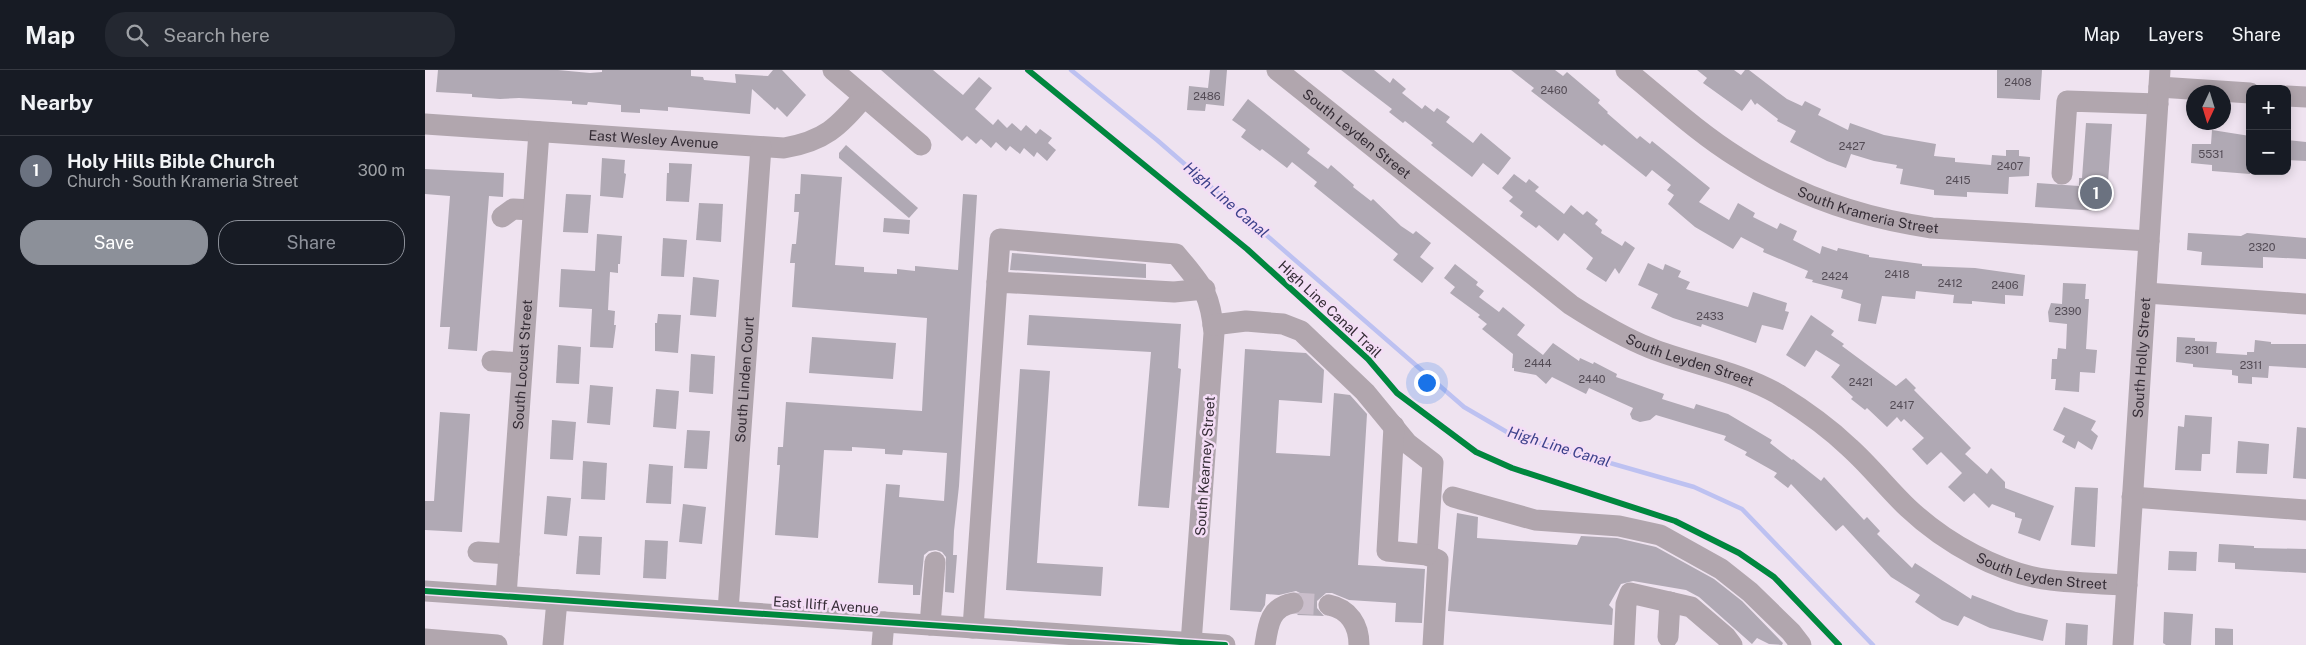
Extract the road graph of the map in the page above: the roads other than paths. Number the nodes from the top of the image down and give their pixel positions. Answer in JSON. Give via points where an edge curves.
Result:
{"nodes":[{"id":1,"x":833,"y":70,"type":"edge"},
{"id":2,"x":1277,"y":70,"type":"edge"},
{"id":3,"x":1626,"y":70,"type":"edge"},
{"id":4,"x":2159,"y":87,"type":"edge"},
{"id":5,"x":2246,"y":93,"type":"edge"},
{"id":6,"x":2291,"y":96,"type":"edge"},
{"id":7,"x":864,"y":97,"type":"junction"},
{"id":8,"x":2306,"y":97,"type":"edge"},
{"id":9,"x":425,"y":124,"type":"edge"},
{"id":10,"x":539,"y":132,"type":"junction"},
{"id":11,"x":921,"y":145,"type":"dead end"},
{"id":12,"x":761,"y":148,"type":"junction"},
{"id":13,"x":2062,"y":174,"type":"dead end"},
{"id":14,"x":533,"y":210,"type":"junction"},
{"id":15,"x":502,"y":217,"type":"dead end"},
{"id":16,"x":2149,"y":241,"type":"junction"},
{"id":17,"x":997,"y":282,"type":"junction"},
{"id":18,"x":1205,"y":289,"type":"junction"},
{"id":19,"x":2146,"y":293,"type":"junction"},
{"id":20,"x":2306,"y":304,"type":"edge"},
{"id":21,"x":1213,"y":325,"type":"junction"},
{"id":22,"x":492,"y":361,"type":"dead end"},
{"id":23,"x":522,"y":363,"type":"junction"},
{"id":24,"x":1394,"y":426,"type":"junction"},
{"id":25,"x":1453,"y":497,"type":"dead end"},
{"id":26,"x":2132,"y":497,"type":"junction"},
{"id":27,"x":2306,"y":510,"type":"edge"},
{"id":28,"x":478,"y":552,"type":"dead end"},
{"id":29,"x":509,"y":554,"type":"junction"},
{"id":30,"x":1427,"y":555,"type":"junction"},
{"id":31,"x":935,"y":562,"type":"dead end"},
{"id":32,"x":2127,"y":585,"type":"junction"},
{"id":33,"x":425,"y":591,"type":"edge"},
{"id":34,"x":505,"y":596,"type":"junction"},
{"id":35,"x":557,"y":600,"type":"junction"},
{"id":36,"x":1670,"y":602,"type":"junction"},
{"id":37,"x":1293,"y":603,"type":"tunnel mouth"},
{"id":38,"x":1329,"y":605,"type":"tunnel mouth"},
{"id":39,"x":728,"y":611,"type":"junction"},
{"id":40,"x":884,"y":622,"type":"junction"},
{"id":41,"x":930,"y":625,"type":"junction"},
{"id":42,"x":973,"y":628,"type":"junction"},
{"id":43,"x":1669,"y":637,"type":"dead end"},
{"id":44,"x":425,"y":639,"type":"edge"},
{"id":45,"x":1072,"y":640,"type":"edge"},
{"id":46,"x":1199,"y":644,"type":"edge"},
{"id":47,"x":497,"y":645,"type":"edge"},
{"id":48,"x":553,"y":645,"type":"edge"},
{"id":49,"x":882,"y":645,"type":"edge"},
{"id":50,"x":1225,"y":645,"type":"edge"},
{"id":51,"x":1265,"y":645,"type":"edge"},
{"id":52,"x":1359,"y":645,"type":"edge"},
{"id":53,"x":1433,"y":645,"type":"edge"},
{"id":54,"x":1624,"y":645,"type":"edge"},
{"id":55,"x":1732,"y":645,"type":"edge"},
{"id":56,"x":1801,"y":645,"type":"edge"},
{"id":57,"x":2123,"y":645,"type":"edge"}],
"edges":[{"from":1,"to":7,"type":"street"},
{"from":2,"to":32,"type":"street","name":"South Leyden Street","via":[[1571,305],[1643,345],[1720,369],[1776,393],[1829,429],[1908,508],[1949,540],[2004,567],[2034,577]]},
{"from":3,"to":16,"type":"street","name":"South Krameria Street","via":[[1737,157],[1797,191],[1848,210],[1932,228]]},
{"from":4,"to":5,"type":"street"},
{"from":4,"to":13,"type":"street","via":[[2067,101]]},
{"from":4,"to":16,"type":"street","name":"South Holly Street"},
{"from":6,"to":8,"type":"street"},
{"from":7,"to":11,"type":"street"},
{"from":7,"to":12,"type":"street","name":"East Wesley Avenue","via":[[841,124],[813,140],[784,148]]},
{"from":9,"to":10,"type":"street","name":"East Wesley Avenue"},
{"from":10,"to":12,"type":"street","name":"East Wesley Avenue"},
{"from":10,"to":14,"type":"street","name":"South Locust Street"},
{"from":12,"to":39,"type":"street","name":"South Linden Court"},
{"from":14,"to":15,"type":"street","via":[[513,209]]},
{"from":14,"to":23,"type":"street","name":"South Locust Street"},
{"from":16,"to":19,"type":"street","name":"South Holly Street"},
{"from":17,"to":18,"type":"street","via":[[1174,292]]},
{"from":17,"to":18,"type":"street","via":[[1000,239],[1176,254]]},
{"from":17,"to":42,"type":"street"},
{"from":18,"to":21,"type":"street","name":"South Kearney Street","via":[[1212,308]]},
{"from":19,"to":20,"type":"street"},
{"from":19,"to":26,"type":"street","name":"South Holly Street"},
{"from":21,"to":24,"type":"street","via":[[1246,321],[1283,324],[1301,330],[1365,392]]},
{"from":21,"to":46,"type":"street","name":"South Kearney Street"},
{"from":22,"to":23,"type":"street"},
{"from":23,"to":29,"type":"street","name":"South Locust Street"},
{"from":24,"to":30,"type":"street","via":[[1407,443],[1433,464]]},
{"from":24,"to":30,"type":"street","via":[[1387,551]]},
{"from":25,"to":56,"type":"street","via":[[1535,520],[1619,526],[1660,535],[1721,568],[1750,592]]},
{"from":26,"to":27,"type":"street"},
{"from":26,"to":32,"type":"street","name":"South Holly Street"},
{"from":28,"to":29,"type":"street"},
{"from":29,"to":34,"type":"street","name":"South Locust Street"},
{"from":30,"to":53,"type":"street","via":[[1438,560]]},
{"from":31,"to":41,"type":"street"},
{"from":32,"to":57,"type":"street","name":"South Holly Street"},
{"from":33,"to":34,"type":"street","name":"East Iliff Avenue"},
{"from":34,"to":35,"type":"street","name":"East Iliff Avenue"},
{"from":35,"to":39,"type":"street","name":"East Iliff Avenue"},
{"from":35,"to":48,"type":"street"},
{"from":36,"to":43,"type":"street"},
{"from":36,"to":54,"type":"street","via":[[1630,592],[1626,604]]},
{"from":36,"to":55,"type":"street","via":[[1691,607]]},
{"from":37,"to":51,"type":"street","via":[[1284,605],[1268,622]]},
{"from":38,"to":52,"type":"street","via":[[1350,617],[1359,636]]},
{"from":39,"to":40,"type":"street","name":"East Iliff Avenue"},
{"from":40,"to":41,"type":"street","name":"East Iliff Avenue"},
{"from":40,"to":49,"type":"street"},
{"from":41,"to":42,"type":"street","name":"East Iliff Avenue"},
{"from":42,"to":45,"type":"street","name":"East Iliff Avenue"},
{"from":44,"to":47,"type":"street"},
{"from":45,"to":46,"type":"street","name":"East Iliff Avenue"},
{"from":46,"to":50,"type":"street","name":"East Iliff Avenue"}]}
